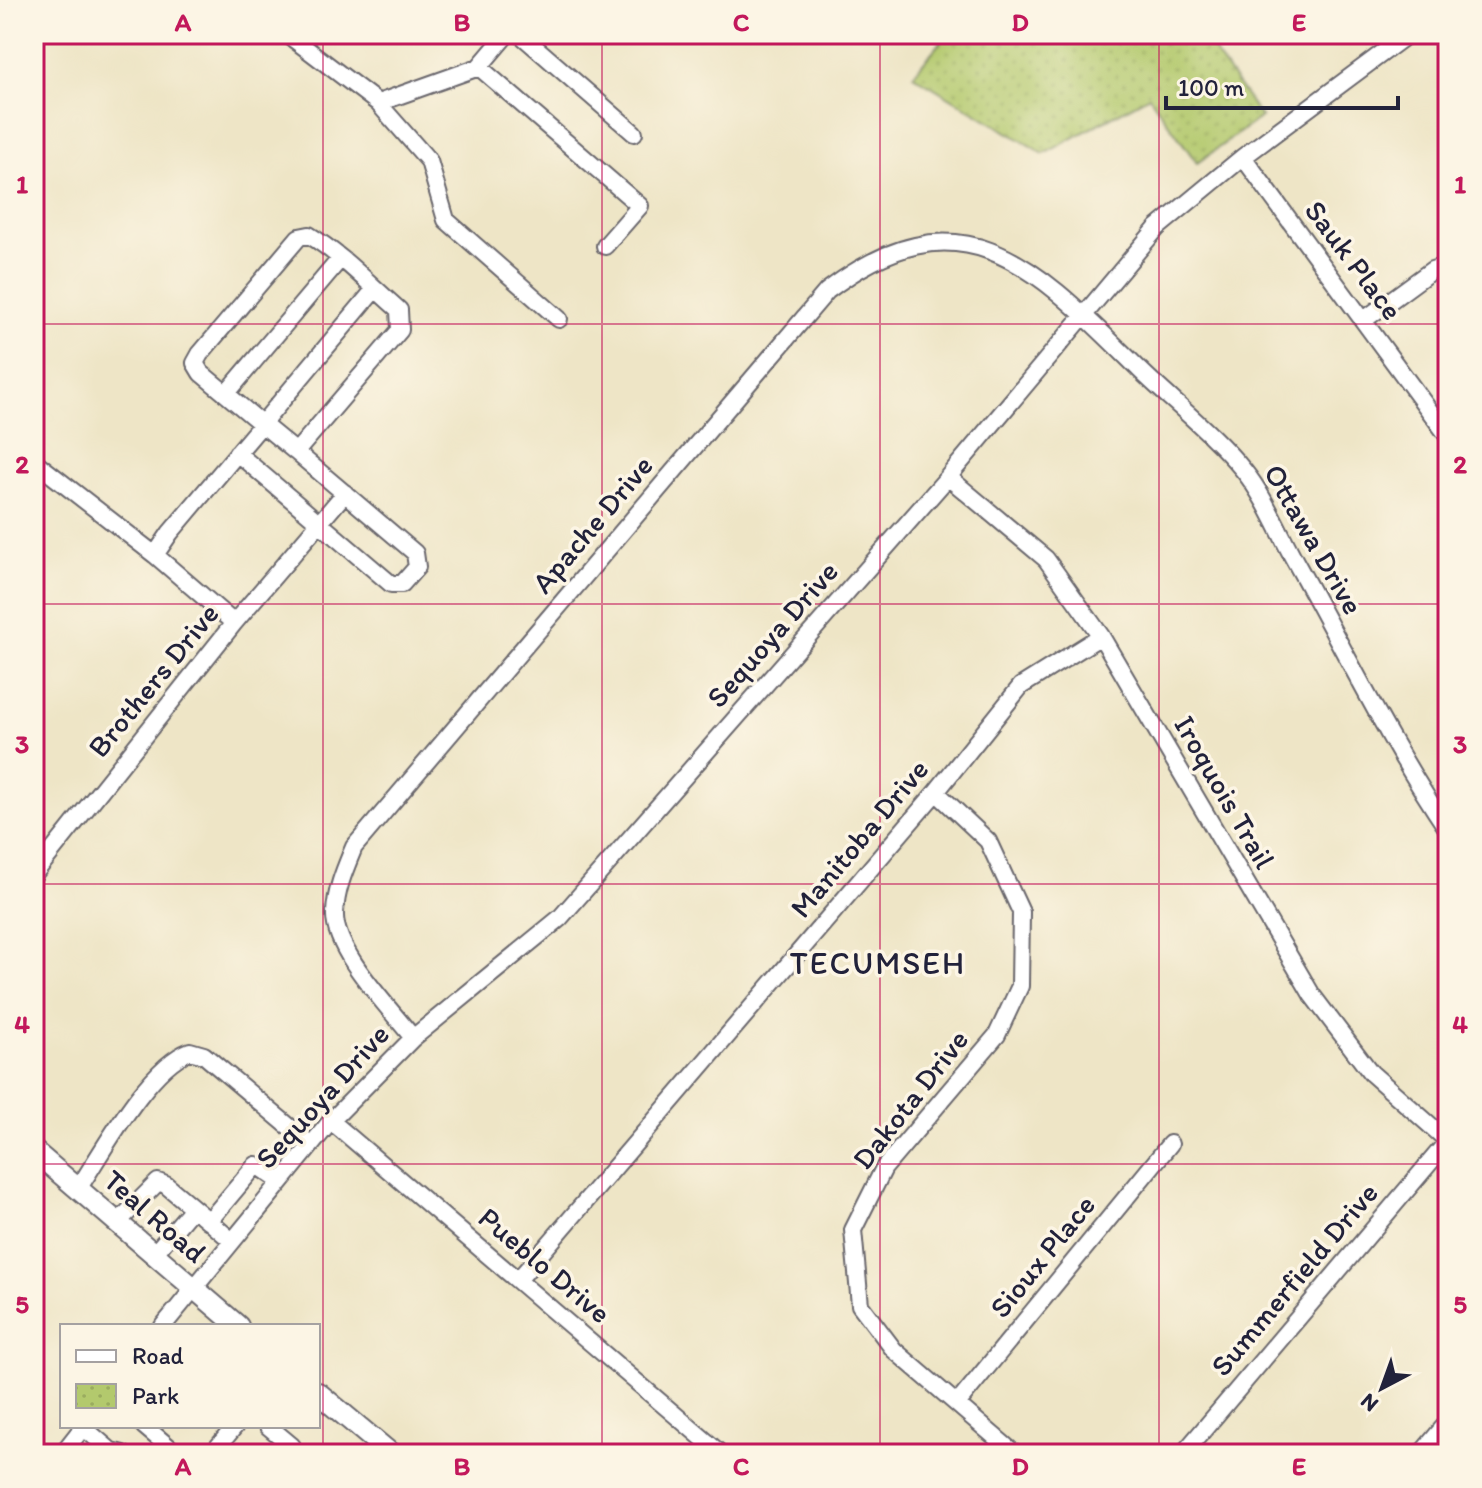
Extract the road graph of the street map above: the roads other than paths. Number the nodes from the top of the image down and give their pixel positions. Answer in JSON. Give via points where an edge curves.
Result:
{"nodes":[{"id":1,"x":38,"y":34,"type":"edge"},
{"id":2,"x":287,"y":34,"type":"edge"},
{"id":3,"x":507,"y":34,"type":"edge"},
{"id":4,"x":520,"y":34,"type":"edge"},
{"id":5,"x":1408,"y":34,"type":"edge"},
{"id":6,"x":34,"y":39,"type":"edge"},
{"id":7,"x":479,"y":67,"type":"junction"},
{"id":8,"x":378,"y":103,"type":"junction"},
{"id":9,"x":634,"y":133,"type":"dead end"},
{"id":10,"x":1243,"y":157,"type":"junction"},
{"id":11,"x":605,"y":246,"type":"dead end"},
{"id":12,"x":340,"y":259,"type":"junction"},
{"id":13,"x":1448,"y":265,"type":"edge"},
{"id":14,"x":375,"y":289,"type":"junction"},
{"id":15,"x":1082,"y":313,"type":"junction"},
{"id":16,"x":559,"y":319,"type":"dead end"},
{"id":17,"x":1364,"y":320,"type":"junction"},
{"id":18,"x":226,"y":394,"type":"junction"},
{"id":19,"x":262,"y":424,"type":"junction"},
{"id":20,"x":1448,"y":436,"type":"edge"},
{"id":21,"x":296,"y":452,"type":"junction"},
{"id":22,"x":237,"y":453,"type":"junction"},
{"id":23,"x":34,"y":461,"type":"edge"},
{"id":24,"x":948,"y":477,"type":"junction"},
{"id":25,"x":345,"y":493,"type":"junction"},
{"id":26,"x":320,"y":524,"type":"junction"},
{"id":27,"x":155,"y":555,"type":"junction"},
{"id":28,"x":234,"y":623,"type":"junction"},
{"id":29,"x":1101,"y":636,"type":"junction"},
{"id":30,"x":936,"y":792,"type":"junction"},
{"id":31,"x":1442,"y":808,"type":"edge"},
{"id":32,"x":1448,"y":830,"type":"edge"},
{"id":33,"x":34,"y":874,"type":"edge"},
{"id":34,"x":413,"y":1038,"type":"junction"},
{"id":35,"x":331,"y":1121,"type":"junction"},
{"id":36,"x":1448,"y":1141,"type":"edge"},
{"id":37,"x":1170,"y":1144,"type":"dead end"},
{"id":38,"x":311,"y":1145,"type":"junction"},
{"id":39,"x":34,"y":1151,"type":"edge"},
{"id":40,"x":281,"y":1182,"type":"junction"},
{"id":41,"x":237,"y":1187,"type":"junction"},
{"id":42,"x":78,"y":1189,"type":"junction"},
{"id":43,"x":261,"y":1206,"type":"junction"},
{"id":44,"x":193,"y":1208,"type":"junction"},
{"id":45,"x":209,"y":1221,"type":"junction"},
{"id":46,"x":117,"y":1223,"type":"junction"},
{"id":47,"x":232,"y":1241,"type":"junction"},
{"id":48,"x":154,"y":1254,"type":"junction"},
{"id":49,"x":519,"y":1279,"type":"junction"},
{"id":50,"x":193,"y":1288,"type":"junction"},
{"id":51,"x":165,"y":1324,"type":"edge"},
{"id":52,"x":235,"y":1324,"type":"edge"},
{"id":53,"x":320,"y":1395,"type":"edge"},
{"id":54,"x":957,"y":1404,"type":"junction"},
{"id":55,"x":1448,"y":1422,"type":"edge"},
{"id":56,"x":82,"y":1428,"type":"edge"},
{"id":57,"x":86,"y":1428,"type":"edge"},
{"id":58,"x":146,"y":1428,"type":"edge"},
{"id":59,"x":233,"y":1428,"type":"edge"},
{"id":60,"x":270,"y":1428,"type":"edge"},
{"id":61,"x":292,"y":1446,"type":"dead end"},
{"id":62,"x":115,"y":1453,"type":"edge"},
{"id":63,"x":62,"y":1454,"type":"edge"},
{"id":64,"x":177,"y":1454,"type":"edge"},
{"id":65,"x":212,"y":1454,"type":"edge"},
{"id":66,"x":391,"y":1454,"type":"edge"},
{"id":67,"x":721,"y":1454,"type":"edge"},
{"id":68,"x":1015,"y":1454,"type":"edge"},
{"id":69,"x":1183,"y":1454,"type":"edge"},
{"id":70,"x":1421,"y":1454,"type":"edge"}],
"edges":[{"from":1,"to":6,"type":"street"},
{"from":2,"to":8,"type":"street"},
{"from":3,"to":7,"type":"street"},
{"from":4,"to":9,"type":"street"},
{"from":5,"to":10,"type":"street","name":"Sequoya Drive"},
{"from":7,"to":8,"type":"street"},
{"from":7,"to":11,"type":"street","via":[[640,206]]},
{"from":8,"to":16,"type":"street","via":[[429,161],[446,220]]},
{"from":10,"to":15,"type":"street","name":"Sequoya Drive","via":[[1157,228]]},
{"from":10,"to":17,"type":"street","name":"Sauk Place"},
{"from":12,"to":14,"type":"street"},
{"from":12,"to":18,"type":"street"},
{"from":12,"to":18,"type":"street","via":[[309,235],[299,237],[200,354],[195,363],[201,373]]},
{"from":13,"to":17,"type":"street","via":[[1432,270]]},
{"from":14,"to":19,"type":"street"},
{"from":14,"to":21,"type":"street","via":[[399,310],[400,330]]},
{"from":15,"to":24,"type":"street","name":"Sequoya Drive"},
{"from":15,"to":31,"type":"street","name":"Ottawa Drive","via":[[1245,472]]},
{"from":15,"to":34,"type":"street","name":"Apache Drive","via":[[1027,266],[984,247],[935,243],[894,249],[863,263],[827,291],[354,847],[339,884],[334,916],[342,946]]},
{"from":17,"to":20,"type":"street","name":"Sauk Place"},
{"from":18,"to":19,"type":"street"},
{"from":19,"to":21,"type":"street"},
{"from":19,"to":22,"type":"street"},
{"from":21,"to":25,"type":"street"},
{"from":22,"to":26,"type":"street"},
{"from":22,"to":27,"type":"street"},
{"from":23,"to":27,"type":"street"},
{"from":24,"to":29,"type":"street","name":"Iroquois Trail","via":[[1046,559]]},
{"from":24,"to":34,"type":"street","name":"Sequoya Drive","via":[[560,918]]},
{"from":25,"to":26,"type":"street","name":"Brothers Drive"},
{"from":25,"to":26,"type":"street","via":[[415,553],[417,567],[402,584],[391,584]]},
{"from":26,"to":28,"type":"street","name":"Brothers Drive"},
{"from":27,"to":28,"type":"street"},
{"from":28,"to":33,"type":"street","name":"Brothers Drive"},
{"from":29,"to":30,"type":"street","name":"Manitoba Drive","via":[[1021,686]]},
{"from":29,"to":36,"type":"street","name":"Iroquois Trail","via":[[1312,995],[1371,1073]]},
{"from":30,"to":49,"type":"street","name":"Manitoba Drive"},
{"from":30,"to":54,"type":"street","name":"Dakota Drive","via":[[988,841],[1021,912],[1020,986],[997,1035],[884,1168],[853,1230],[860,1305],[894,1350]]},
{"from":31,"to":32,"type":"street","name":"Ottawa Drive"},
{"from":34,"to":35,"type":"street","name":"Sequoya Drive"},
{"from":35,"to":38,"type":"street","name":"Sequoya Drive"},
{"from":35,"to":49,"type":"street","name":"Pueblo Drive"},
{"from":36,"to":69,"type":"street","name":"Summerfield Drive"},
{"from":37,"to":54,"type":"street","name":"Sioux Place"},
{"from":38,"to":40,"type":"street","name":"Sequoya Drive"},
{"from":38,"to":42,"type":"street","via":[[204,1055],[190,1051],[170,1062],[118,1123]]},
{"from":39,"to":42,"type":"main road","name":"Teal Road"},
{"from":40,"to":41,"type":"street","via":[[258,1164]]},
{"from":40,"to":43,"type":"street","name":"Sequoya Drive"},
{"from":41,"to":43,"type":"street"},
{"from":41,"to":45,"type":"street"},
{"from":42,"to":46,"type":"main road","name":"Teal Road"},
{"from":43,"to":47,"type":"street","name":"Sequoya Drive"},
{"from":44,"to":45,"type":"street"},
{"from":44,"to":46,"type":"street","via":[[158,1182]]},
{"from":44,"to":48,"type":"street"},
{"from":45,"to":47,"type":"street"},
{"from":46,"to":48,"type":"main road","name":"Teal Road"},
{"from":47,"to":50,"type":"street","name":"Sequoya Drive"},
{"from":48,"to":50,"type":"main road","name":"Teal Road"},
{"from":49,"to":67,"type":"street","name":"Pueblo Drive"},
{"from":50,"to":51,"type":"street","name":"Sequoya Drive"},
{"from":50,"to":52,"type":"main road","name":"Teal Road"},
{"from":53,"to":66,"type":"main road"},
{"from":54,"to":68,"type":"street","name":"Dakota Drive"},
{"from":55,"to":70,"type":"street"},
{"from":56,"to":63,"type":"street"},
{"from":57,"to":62,"type":"street"},
{"from":58,"to":64,"type":"street"},
{"from":59,"to":65,"type":"street"},
{"from":60,"to":61,"type":"street"}]}
